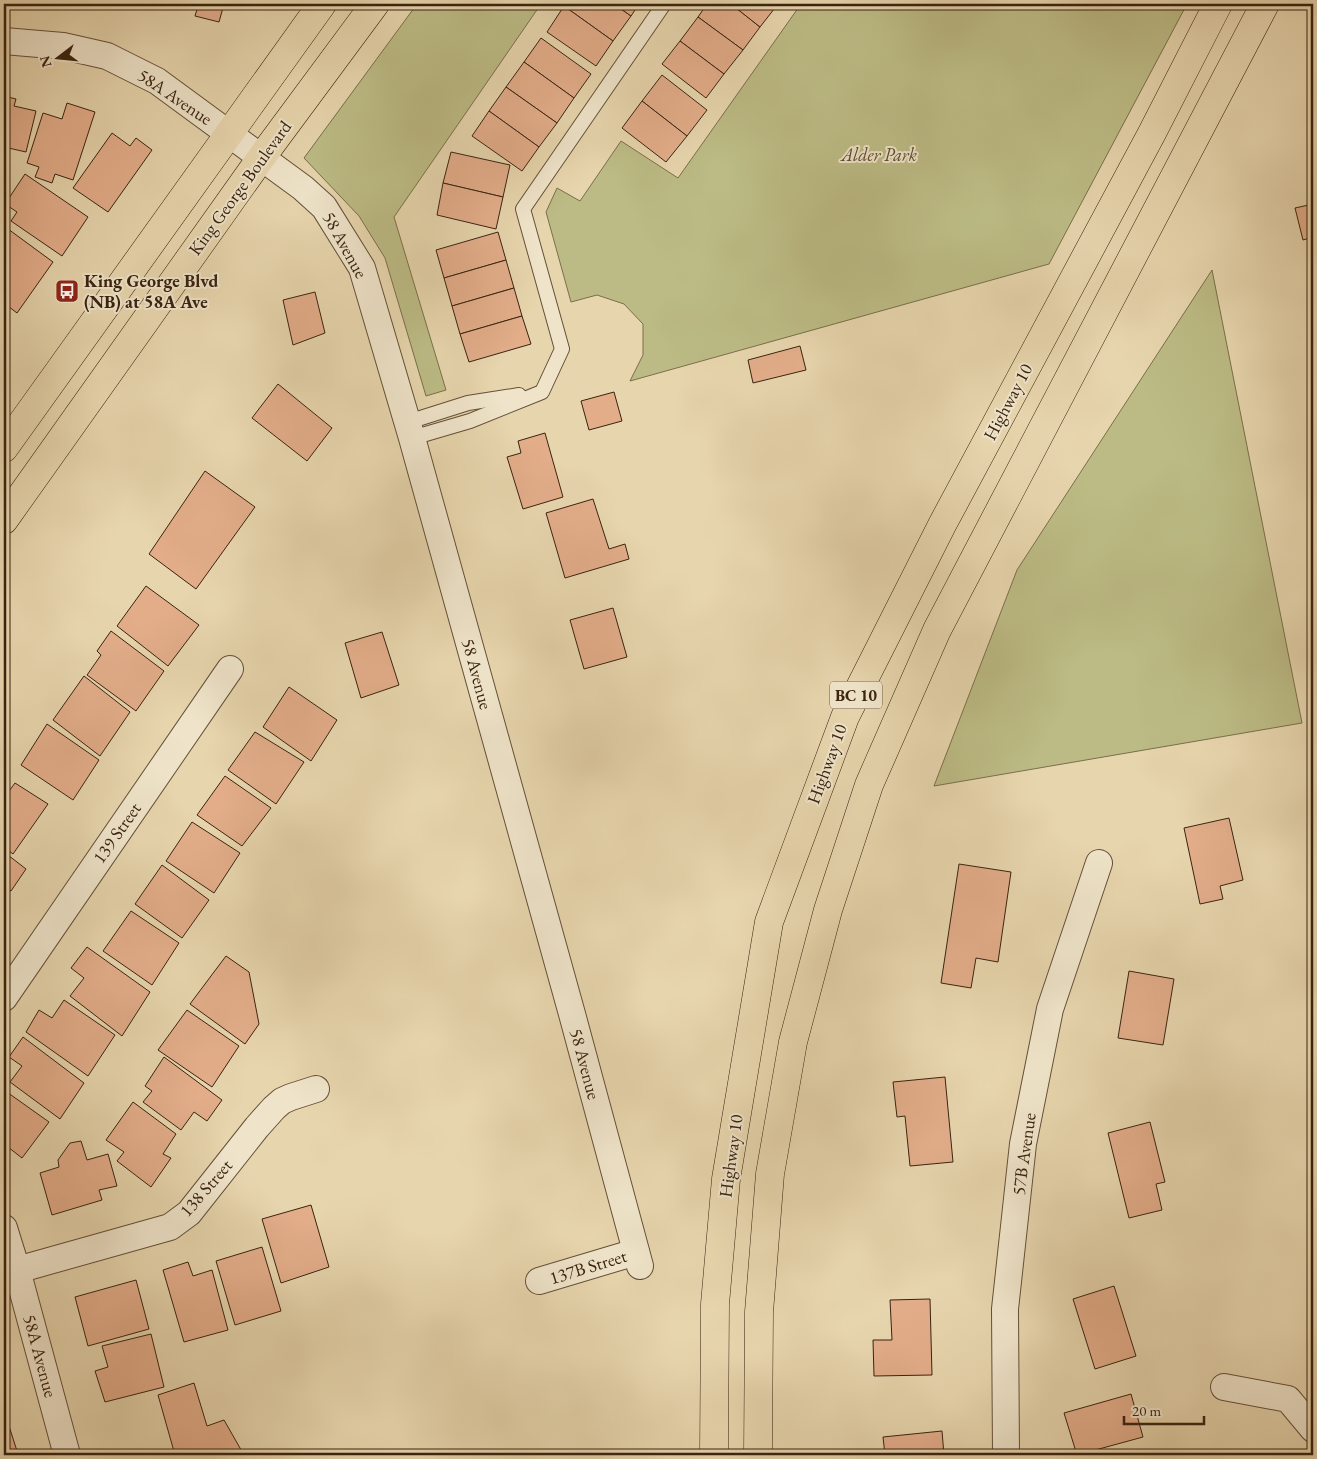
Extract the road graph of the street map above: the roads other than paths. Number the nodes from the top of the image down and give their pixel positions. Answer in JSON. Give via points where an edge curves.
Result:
{"nodes":[{"id":1,"x":322,"y":4,"type":"edge"},
{"id":2,"x":375,"y":4,"type":"edge"},
{"id":3,"x":664,"y":4,"type":"edge"},
{"id":4,"x":1218,"y":4,"type":"edge"},
{"id":5,"x":1265,"y":4,"type":"edge"},
{"id":6,"x":4,"y":41,"type":"edge"},
{"id":7,"x":228,"y":134,"type":"junction"},
{"id":8,"x":261,"y":158,"type":"junction"},
{"id":9,"x":410,"y":430,"type":"junction"},
{"id":10,"x":4,"y":448,"type":"edge"},
{"id":11,"x":4,"y":520,"type":"edge"},
{"id":12,"x":230,"y":669,"type":"dead end"},
{"id":13,"x":1099,"y":863,"type":"dead end"},
{"id":14,"x":4,"y":998,"type":"edge"},
{"id":15,"x":316,"y":1089,"type":"dead end"},
{"id":16,"x":4,"y":1228,"type":"edge"},
{"id":17,"x":638,"y":1259,"type":"joint"},
{"id":18,"x":17,"y":1270,"type":"junction"},
{"id":19,"x":539,"y":1282,"type":"dead end"},
{"id":20,"x":1224,"y":1387,"type":"dead end"},
{"id":21,"x":1313,"y":1429,"type":"edge"},
{"id":22,"x":67,"y":1455,"type":"edge"},
{"id":23,"x":714,"y":1455,"type":"edge"},
{"id":24,"x":758,"y":1455,"type":"edge"},
{"id":25,"x":1006,"y":1455,"type":"edge"}],
"edges":[{"from":1,"to":7,"type":"main road"},
{"from":2,"to":8,"type":"main road","name":"King George Boulevard"},
{"from":3,"to":9,"type":"lane","via":[[523,209],[562,349],[542,392],[470,421]]},
{"from":4,"to":23,"type":"main road","name":"Highway 10","number":"BC 10","via":[[1152,134],[942,525],[845,717],[769,922],[726,1179],[715,1304]]},
{"from":5,"to":24,"type":"main road","number":"BC 10","via":[[937,630],[869,785],[828,910],[793,1042],[770,1174],[759,1312]]},
{"from":6,"to":7,"type":"street","name":"58A Avenue","via":[[63,46],[107,56],[157,81]]},
{"from":7,"to":8,"type":"street","name":"58 Avenue"},
{"from":7,"to":10,"type":"main road"},
{"from":8,"to":9,"type":"street","name":"58 Avenue","via":[[324,207],[362,268]]},
{"from":8,"to":11,"type":"main road","name":"King George Boulevard"},
{"from":9,"to":17,"type":"street","name":"58 Avenue"},
{"from":12,"to":14,"type":"street","name":"139 Street"},
{"from":13,"to":25,"type":"street","name":"57B Avenue","via":[[1050,1009],[1023,1144],[1005,1309]]},
{"from":15,"to":18,"type":"street","name":"138 Street","via":[[291,1097],[274,1108],[189,1213],[170,1227]]},
{"from":16,"to":18,"type":"street","name":"58A Avenue"},
{"from":17,"to":19,"type":"street","name":"137B Street"},
{"from":18,"to":22,"type":"street","name":"58A Avenue"},
{"from":20,"to":21,"type":"street","via":[[1288,1399]]}]}
